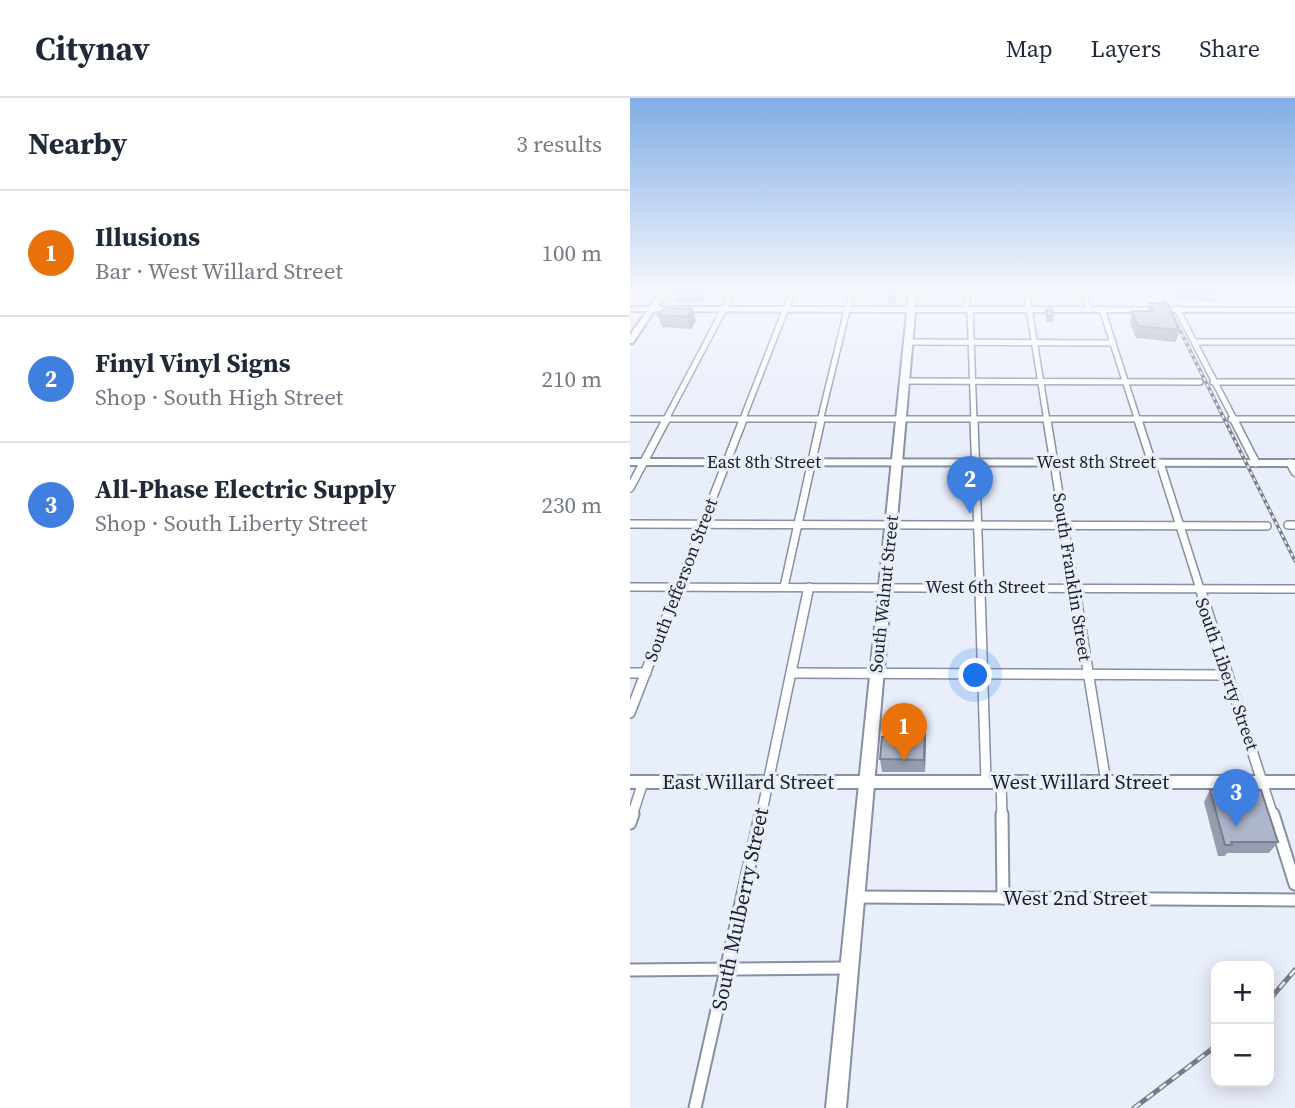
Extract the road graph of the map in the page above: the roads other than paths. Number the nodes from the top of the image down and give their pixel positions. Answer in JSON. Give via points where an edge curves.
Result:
{"nodes":[{"id":1,"x":708,"y":337,"type":"edge"},
{"id":2,"x":775,"y":337,"type":"edge"},
{"id":3,"x":840,"y":337,"type":"edge"},
{"id":4,"x":909,"y":337,"type":"edge"},
{"id":5,"x":971,"y":337,"type":"edge"},
{"id":6,"x":1033,"y":337,"type":"edge"},
{"id":7,"x":1111,"y":337,"type":"edge"},
{"id":8,"x":1192,"y":337,"type":"edge"},
{"id":9,"x":909,"y":342,"type":"junction"},
{"id":10,"x":971,"y":342,"type":"junction"},
{"id":11,"x":1195,"y":342,"type":"junction"},
{"id":12,"x":1295,"y":342,"type":"edge"},
{"id":13,"x":1034,"y":343,"type":"junction"},
{"id":14,"x":1113,"y":343,"type":"junction"},
{"id":15,"x":905,"y":381,"type":"junction"},
{"id":16,"x":971,"y":381,"type":"junction"},
{"id":17,"x":1040,"y":381,"type":"junction"},
{"id":18,"x":1126,"y":382,"type":"junction"},
{"id":19,"x":1200,"y":382,"type":"dead end"},
{"id":20,"x":1212,"y":382,"type":"junction"},
{"id":21,"x":1295,"y":382,"type":"edge"},
{"id":22,"x":901,"y":418,"type":"junction"},
{"id":23,"x":630,"y":419,"type":"edge"},
{"id":24,"x":666,"y":419,"type":"junction"},
{"id":25,"x":743,"y":419,"type":"junction"},
{"id":26,"x":821,"y":419,"type":"junction"},
{"id":27,"x":973,"y":419,"type":"junction"},
{"id":28,"x":1046,"y":419,"type":"junction"},
{"id":29,"x":1138,"y":419,"type":"junction"},
{"id":30,"x":1228,"y":419,"type":"junction"},
{"id":31,"x":1295,"y":419,"type":"edge"},
{"id":32,"x":630,"y":462,"type":"edge"},
{"id":33,"x":644,"y":462,"type":"junction"},
{"id":34,"x":727,"y":462,"type":"junction"},
{"id":35,"x":810,"y":462,"type":"junction"},
{"id":36,"x":897,"y":462,"type":"junction"},
{"id":37,"x":974,"y":462,"type":"junction"},
{"id":38,"x":1053,"y":462,"type":"junction"},
{"id":39,"x":1156,"y":463,"type":"junction"},
{"id":40,"x":1256,"y":463,"type":"junction"},
{"id":41,"x":1292,"y":463,"type":"edge"},
{"id":42,"x":1295,"y":472,"type":"edge"},
{"id":43,"x":630,"y":488,"type":"edge"},
{"id":44,"x":630,"y":524,"type":"edge"},
{"id":45,"x":702,"y":524,"type":"junction"},
{"id":46,"x":796,"y":524,"type":"junction"},
{"id":47,"x":891,"y":524,"type":"junction"},
{"id":48,"x":976,"y":524,"type":"junction"},
{"id":49,"x":1063,"y":525,"type":"junction"},
{"id":50,"x":1179,"y":526,"type":"junction"},
{"id":51,"x":1267,"y":526,"type":"dead end"},
{"id":52,"x":784,"y":586,"type":"junction"},
{"id":53,"x":630,"y":587,"type":"edge"},
{"id":54,"x":678,"y":587,"type":"junction"},
{"id":55,"x":809,"y":587,"type":"junction"},
{"id":56,"x":885,"y":587,"type":"junction"},
{"id":57,"x":978,"y":587,"type":"junction"},
{"id":58,"x":1074,"y":587,"type":"junction"},
{"id":59,"x":1198,"y":588,"type":"junction"},
{"id":60,"x":1295,"y":589,"type":"edge"},
{"id":61,"x":630,"y":673,"type":"edge"},
{"id":62,"x":646,"y":673,"type":"junction"},
{"id":63,"x":791,"y":673,"type":"junction"},
{"id":64,"x":876,"y":674,"type":"junction"},
{"id":65,"x":984,"y":674,"type":"junction"},
{"id":66,"x":1088,"y":674,"type":"junction"},
{"id":67,"x":1228,"y":675,"type":"junction"},
{"id":68,"x":630,"y":713,"type":"edge"},
{"id":69,"x":769,"y":781,"type":"junction"},
{"id":70,"x":866,"y":781,"type":"junction"},
{"id":71,"x":986,"y":781,"type":"junction"},
{"id":72,"x":637,"y":782,"type":"edge"},
{"id":73,"x":1001,"y":782,"type":"junction"},
{"id":74,"x":1106,"y":782,"type":"junction"},
{"id":75,"x":1263,"y":782,"type":"junction"},
{"id":76,"x":1295,"y":782,"type":"edge"},
{"id":77,"x":630,"y":823,"type":"edge"},
{"id":78,"x":1295,"y":884,"type":"edge"},
{"id":79,"x":855,"y":897,"type":"junction"},
{"id":80,"x":1003,"y":898,"type":"junction"},
{"id":81,"x":1295,"y":900,"type":"edge"},
{"id":82,"x":848,"y":968,"type":"junction"},
{"id":83,"x":630,"y":970,"type":"edge"},
{"id":84,"x":729,"y":970,"type":"junction"},
{"id":85,"x":695,"y":1108,"type":"edge"},
{"id":86,"x":836,"y":1108,"type":"edge"}],
"edges":[{"from":1,"to":24,"type":"street"},
{"from":2,"to":25,"type":"street","name":"South Jefferson Street"},
{"from":3,"to":26,"type":"street"},
{"from":4,"to":9,"type":"main road","name":"South Walnut Street"},
{"from":5,"to":10,"type":"street"},
{"from":6,"to":13,"type":"street","name":"South Franklin Street"},
{"from":7,"to":14,"type":"street","name":"South Liberty Street"},
{"from":8,"to":11,"type":"street"},
{"from":9,"to":10,"type":"street"},
{"from":9,"to":15,"type":"main road","name":"South Walnut Street"},
{"from":10,"to":13,"type":"street"},
{"from":10,"to":16,"type":"street"},
{"from":11,"to":12,"type":"street"},
{"from":11,"to":20,"type":"street"},
{"from":13,"to":14,"type":"street"},
{"from":13,"to":17,"type":"street","name":"South Franklin Street"},
{"from":14,"to":18,"type":"street","name":"South Liberty Street"},
{"from":15,"to":16,"type":"street"},
{"from":15,"to":22,"type":"main road","name":"South Walnut Street"},
{"from":16,"to":17,"type":"street"},
{"from":16,"to":27,"type":"street"},
{"from":17,"to":18,"type":"street"},
{"from":17,"to":28,"type":"street","name":"South Franklin Street"},
{"from":18,"to":19,"type":"street"},
{"from":18,"to":29,"type":"street","name":"South Liberty Street"},
{"from":20,"to":21,"type":"street"},
{"from":20,"to":30,"type":"street"},
{"from":22,"to":26,"type":"street"},
{"from":22,"to":27,"type":"street"},
{"from":22,"to":36,"type":"main road","name":"South Walnut Street"},
{"from":23,"to":24,"type":"street"},
{"from":24,"to":25,"type":"street"},
{"from":24,"to":33,"type":"street"},
{"from":25,"to":26,"type":"street"},
{"from":25,"to":34,"type":"street","name":"South Jefferson Street"},
{"from":26,"to":35,"type":"street"},
{"from":27,"to":28,"type":"street"},
{"from":27,"to":37,"type":"street"},
{"from":28,"to":29,"type":"street"},
{"from":28,"to":38,"type":"street","name":"South Franklin Street"},
{"from":29,"to":30,"type":"street"},
{"from":29,"to":39,"type":"street","name":"South Liberty Street"},
{"from":30,"to":31,"type":"street"},
{"from":30,"to":40,"type":"street"},
{"from":32,"to":33,"type":"street","name":"East 8th Street"},
{"from":33,"to":34,"type":"street","name":"East 8th Street"},
{"from":33,"to":43,"type":"street"},
{"from":34,"to":35,"type":"street","name":"East 8th Street"},
{"from":34,"to":45,"type":"street","name":"South Jefferson Street"},
{"from":35,"to":36,"type":"street","name":"East 8th Street"},
{"from":35,"to":46,"type":"street"},
{"from":36,"to":37,"type":"street","name":"West 8th Street"},
{"from":36,"to":47,"type":"main road","name":"South Walnut Street"},
{"from":37,"to":38,"type":"street","name":"West 8th Street"},
{"from":37,"to":48,"type":"street"},
{"from":38,"to":39,"type":"street","name":"West 8th Street"},
{"from":38,"to":49,"type":"street","name":"South Franklin Street"},
{"from":39,"to":40,"type":"street","name":"West 8th Street"},
{"from":39,"to":50,"type":"street","name":"South Liberty Street"},
{"from":40,"to":41,"type":"street","name":"West 8th Street"},
{"from":41,"to":42,"type":"street"},
{"from":44,"to":45,"type":"street"},
{"from":45,"to":46,"type":"street"},
{"from":45,"to":54,"type":"street","name":"South Jefferson Street"},
{"from":46,"to":47,"type":"street"},
{"from":46,"to":52,"type":"street"},
{"from":47,"to":48,"type":"street"},
{"from":47,"to":56,"type":"main road","name":"South Walnut Street"},
{"from":48,"to":49,"type":"street"},
{"from":48,"to":57,"type":"street"},
{"from":49,"to":50,"type":"street"},
{"from":49,"to":58,"type":"street","name":"South Franklin Street"},
{"from":50,"to":51,"type":"street"},
{"from":50,"to":59,"type":"street","name":"South Liberty Street"},
{"from":52,"to":54,"type":"street","name":"West 6th Street"},
{"from":52,"to":55,"type":"street","name":"West 6th Street"},
{"from":53,"to":54,"type":"street","name":"West 6th Street"},
{"from":54,"to":62,"type":"street","name":"South Jefferson Street"},
{"from":55,"to":56,"type":"street","name":"West 6th Street"},
{"from":55,"to":63,"type":"street","name":"South Mulberry Street"},
{"from":56,"to":57,"type":"street","name":"West 6th Street"},
{"from":56,"to":64,"type":"main road","name":"South Walnut Street"},
{"from":57,"to":58,"type":"street","name":"West 6th Street"},
{"from":57,"to":65,"type":"street"},
{"from":58,"to":59,"type":"street","name":"West 6th Street"},
{"from":58,"to":66,"type":"street","name":"South Franklin Street"},
{"from":59,"to":60,"type":"street","name":"West 6th Street"},
{"from":59,"to":67,"type":"street","name":"South Liberty Street"},
{"from":61,"to":62,"type":"street"},
{"from":62,"to":68,"type":"street","name":"South Jefferson Street"},
{"from":63,"to":64,"type":"street"},
{"from":63,"to":69,"type":"street","name":"South Mulberry Street"},
{"from":64,"to":65,"type":"street"},
{"from":64,"to":70,"type":"main road","name":"South Walnut Street"},
{"from":65,"to":66,"type":"street"},
{"from":65,"to":71,"type":"street"},
{"from":66,"to":67,"type":"street"},
{"from":66,"to":74,"type":"street","name":"South Franklin Street"},
{"from":67,"to":75,"type":"street","name":"South Liberty Street"},
{"from":69,"to":70,"type":"street","name":"East Willard Street"},
{"from":69,"to":72,"type":"street","name":"East Willard Street"},
{"from":69,"to":84,"type":"street","name":"South Mulberry Street"},
{"from":70,"to":71,"type":"street","name":"West Willard Street"},
{"from":70,"to":79,"type":"main road","name":"South Walnut Street"},
{"from":71,"to":73,"type":"street","name":"West Willard Street"},
{"from":72,"to":77,"type":"street"},
{"from":73,"to":74,"type":"street","name":"West Willard Street"},
{"from":73,"to":80,"type":"street"},
{"from":74,"to":75,"type":"street","name":"West Willard Street"},
{"from":75,"to":76,"type":"street","name":"West Willard Street"},
{"from":75,"to":78,"type":"street","name":"South Liberty Street"},
{"from":79,"to":80,"type":"street","name":"West 2nd Street"},
{"from":79,"to":82,"type":"main road","name":"South Walnut Street"},
{"from":80,"to":81,"type":"street","name":"West 2nd Street"},
{"from":82,"to":84,"type":"street"},
{"from":82,"to":86,"type":"main road","name":"South Walnut Street"},
{"from":83,"to":84,"type":"street"},
{"from":84,"to":85,"type":"street","name":"South Mulberry Street"}]}
